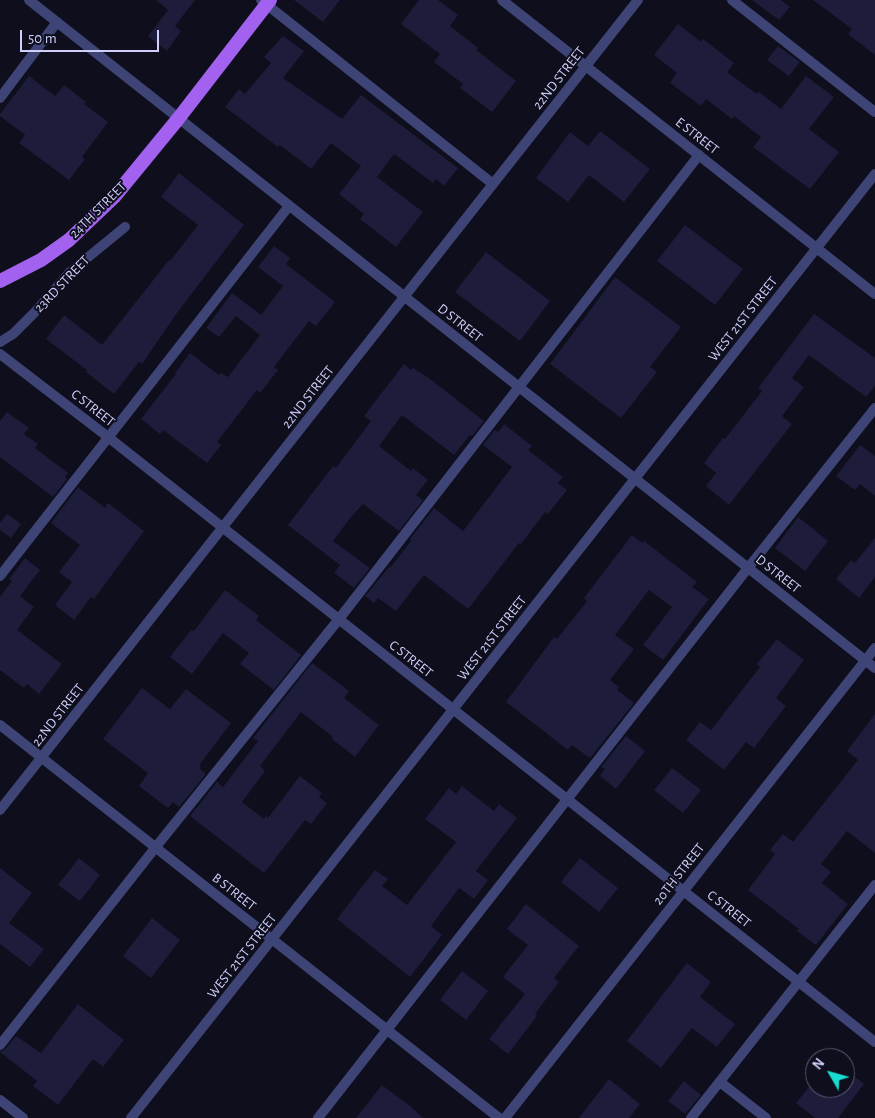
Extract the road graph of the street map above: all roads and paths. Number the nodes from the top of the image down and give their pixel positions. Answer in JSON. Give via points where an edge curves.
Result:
{"nodes":[{"id":1,"x":29,"y":0,"type":"edge"},
{"id":2,"x":502,"y":0,"type":"edge"},
{"id":3,"x":638,"y":0,"type":"edge"},
{"id":4,"x":732,"y":0,"type":"edge"},
{"id":5,"x":266,"y":2,"type":"edge"},
{"id":6,"x":57,"y":22,"type":"junction"},
{"id":7,"x":586,"y":66,"type":"junction"},
{"id":8,"x":2,"y":92,"type":"edge"},
{"id":9,"x":875,"y":112,"type":"edge"},
{"id":10,"x":178,"y":119,"type":"junction"},
{"id":11,"x":699,"y":155,"type":"junction"},
{"id":12,"x":875,"y":174,"type":"edge"},
{"id":13,"x":493,"y":184,"type":"junction"},
{"id":14,"x":289,"y":206,"type":"junction"},
{"id":15,"x":125,"y":226,"type":"dead end"},
{"id":16,"x":817,"y":248,"type":"junction"},
{"id":17,"x":0,"y":281,"type":"edge"},
{"id":18,"x":875,"y":294,"type":"edge"},
{"id":19,"x":404,"y":297,"type":"junction"},
{"id":20,"x":0,"y":342,"type":"edge"},
{"id":21,"x":0,"y":354,"type":"edge"},
{"id":22,"x":520,"y":388,"type":"junction"},
{"id":23,"x":875,"y":408,"type":"edge"},
{"id":24,"x":108,"y":438,"type":"junction"},
{"id":25,"x":635,"y":479,"type":"junction"},
{"id":26,"x":222,"y":528,"type":"junction"},
{"id":27,"x":748,"y":568,"type":"junction"},
{"id":28,"x":0,"y":576,"type":"edge"},
{"id":29,"x":339,"y":619,"type":"junction"},
{"id":30,"x":875,"y":648,"type":"edge"},
{"id":31,"x":865,"y":660,"type":"junction"},
{"id":32,"x":875,"y":668,"type":"edge"},
{"id":33,"x":453,"y":709,"type":"junction"},
{"id":34,"x":0,"y":725,"type":"edge"},
{"id":35,"x":41,"y":758,"type":"junction"},
{"id":36,"x":567,"y":799,"type":"junction"},
{"id":37,"x":0,"y":810,"type":"edge"},
{"id":38,"x":155,"y":848,"type":"junction"},
{"id":39,"x":875,"y":885,"type":"edge"},
{"id":40,"x":684,"y":891,"type":"junction"},
{"id":41,"x":272,"y":939,"type":"junction"},
{"id":42,"x":798,"y":982,"type":"junction"},
{"id":43,"x":387,"y":1030,"type":"junction"},
{"id":44,"x":875,"y":1042,"type":"edge"},
{"id":45,"x":0,"y":1045,"type":"edge"},
{"id":46,"x":720,"y":1082,"type":"junction"},
{"id":47,"x":0,"y":1100,"type":"edge"},
{"id":48,"x":23,"y":1118,"type":"edge"},
{"id":49,"x":131,"y":1118,"type":"edge"},
{"id":50,"x":318,"y":1118,"type":"edge"},
{"id":51,"x":498,"y":1118,"type":"edge"},
{"id":52,"x":505,"y":1118,"type":"edge"},
{"id":53,"x":691,"y":1118,"type":"edge"},
{"id":54,"x":766,"y":1118,"type":"edge"}],
"edges":[{"from":1,"to":6,"type":"street","name":"D STREET"},
{"from":2,"to":7,"type":"street","name":"E STREET"},
{"from":3,"to":7,"type":"street","name":"22ND STREET"},
{"from":4,"to":9,"type":"street"},
{"from":5,"to":10,"type":"main road"},
{"from":5,"to":13,"type":"street"},
{"from":6,"to":8,"type":"street"},
{"from":6,"to":10,"type":"street","name":"D STREET"},
{"from":7,"to":11,"type":"street","name":"E STREET"},
{"from":7,"to":13,"type":"street","name":"22ND STREET"},
{"from":10,"to":14,"type":"street","name":"D STREET"},
{"from":10,"to":17,"type":"main road","name":"24TH STREET","via":[[98,214],[41,260]]},
{"from":11,"to":16,"type":"street","name":"E STREET"},
{"from":11,"to":22,"type":"street"},
{"from":12,"to":16,"type":"street","name":"WEST 21ST STREET"},
{"from":13,"to":19,"type":"street","name":"22ND STREET"},
{"from":14,"to":19,"type":"street","name":"D STREET"},
{"from":14,"to":24,"type":"street"},
{"from":15,"to":20,"type":"street","name":"23RD STREET","via":[[70,272],[30,318]]},
{"from":16,"to":18,"type":"street","name":"E STREET"},
{"from":16,"to":25,"type":"street","name":"WEST 21ST STREET"},
{"from":19,"to":22,"type":"street","name":"D STREET"},
{"from":19,"to":26,"type":"street","name":"22ND STREET"},
{"from":21,"to":24,"type":"street","name":"C STREET"},
{"from":22,"to":25,"type":"street","name":"D STREET"},
{"from":22,"to":29,"type":"street"},
{"from":23,"to":27,"type":"street"},
{"from":24,"to":26,"type":"street","name":"C STREET"},
{"from":24,"to":28,"type":"street"},
{"from":25,"to":27,"type":"street","name":"D STREET"},
{"from":25,"to":33,"type":"street","name":"WEST 21ST STREET"},
{"from":26,"to":29,"type":"street","name":"C STREET"},
{"from":26,"to":35,"type":"street","name":"22ND STREET"},
{"from":27,"to":31,"type":"street","name":"D STREET"},
{"from":27,"to":36,"type":"street"},
{"from":29,"to":33,"type":"street","name":"C STREET"},
{"from":29,"to":38,"type":"street"},
{"from":30,"to":31,"type":"street","name":"20TH STREET"},
{"from":31,"to":32,"type":"street","name":"D STREET"},
{"from":31,"to":40,"type":"street","name":"20TH STREET"},
{"from":33,"to":36,"type":"street","name":"C STREET"},
{"from":33,"to":41,"type":"street","name":"WEST 21ST STREET"},
{"from":34,"to":35,"type":"street","name":"B STREET"},
{"from":35,"to":37,"type":"street","name":"22ND STREET"},
{"from":35,"to":38,"type":"street","name":"B STREET"},
{"from":36,"to":40,"type":"street","name":"C STREET"},
{"from":36,"to":43,"type":"street"},
{"from":38,"to":41,"type":"street","name":"B STREET"},
{"from":38,"to":45,"type":"street"},
{"from":39,"to":42,"type":"street"},
{"from":40,"to":42,"type":"street","name":"C STREET"},
{"from":40,"to":52,"type":"street","name":"20TH STREET"},
{"from":41,"to":43,"type":"street","name":"B STREET"},
{"from":41,"to":49,"type":"street","name":"WEST 21ST STREET"},
{"from":42,"to":44,"type":"street","name":"C STREET"},
{"from":42,"to":46,"type":"street"},
{"from":43,"to":50,"type":"street"},
{"from":43,"to":51,"type":"street","name":"B STREET"},
{"from":46,"to":53,"type":"street"},
{"from":46,"to":54,"type":"street"},
{"from":47,"to":48,"type":"street"}]}
